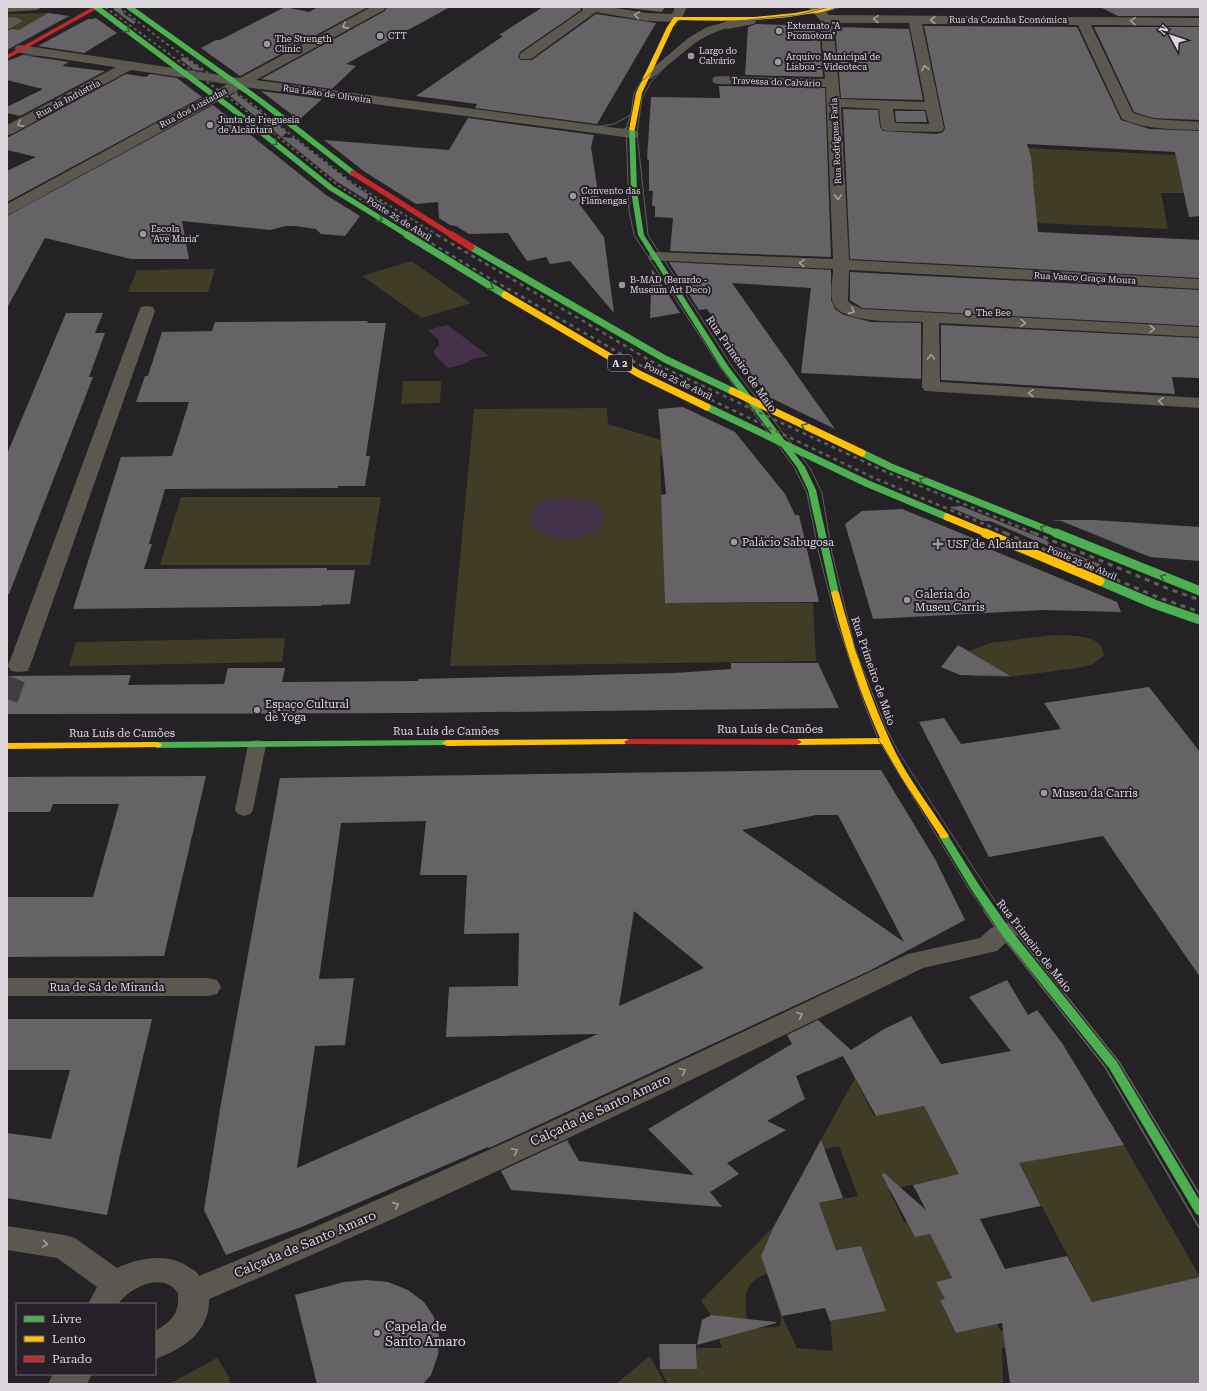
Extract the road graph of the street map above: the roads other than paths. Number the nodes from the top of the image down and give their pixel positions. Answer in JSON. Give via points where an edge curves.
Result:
{"nodes":[{"id":1,"x":37,"y":7,"type":"edge"},
{"id":2,"x":97,"y":7,"type":"edge"},
{"id":3,"x":129,"y":7,"type":"edge"},
{"id":4,"x":380,"y":7,"type":"edge"},
{"id":5,"x":834,"y":7,"type":"edge"},
{"id":6,"x":591,"y":8,"type":"edge"},
{"id":7,"x":7,"y":9,"type":"edge"},
{"id":8,"x":678,"y":13,"type":"edge"},
{"id":9,"x":819,"y":13,"type":"edge"},
{"id":10,"x":7,"y":20,"type":"edge"},
{"id":11,"x":915,"y":20,"type":"junction"},
{"id":12,"x":750,"y":21,"type":"junction"},
{"id":13,"x":1083,"y":21,"type":"junction"},
{"id":14,"x":1200,"y":22,"type":"edge"},
{"id":15,"x":728,"y":25,"type":"joint"},
{"id":16,"x":7,"y":27,"type":"edge"},
{"id":17,"x":21,"y":50,"type":"junction"},
{"id":18,"x":526,"y":56,"type":"dead end"},
{"id":19,"x":7,"y":58,"type":"edge"},
{"id":20,"x":128,"y":66,"type":"junction"},
{"id":21,"x":647,"y":77,"type":"junction"},
{"id":22,"x":718,"y":80,"type":"dead end"},
{"id":23,"x":242,"y":82,"type":"junction"},
{"id":24,"x":833,"y":83,"type":"junction"},
{"id":25,"x":834,"y":103,"type":"junction"},
{"id":26,"x":886,"y":104,"type":"junction"},
{"id":27,"x":933,"y":106,"type":"junction"},
{"id":28,"x":1200,"y":126,"type":"edge"},
{"id":29,"x":7,"y":131,"type":"edge"},
{"id":30,"x":632,"y":134,"type":"junction"},
{"id":31,"x":7,"y":210,"type":"edge"},
{"id":32,"x":656,"y":257,"type":"junction"},
{"id":33,"x":841,"y":264,"type":"junction"},
{"id":34,"x":1200,"y":284,"type":"edge"},
{"id":35,"x":147,"y":311,"type":"dead end"},
{"id":36,"x":931,"y":318,"type":"junction"},
{"id":37,"x":1200,"y":332,"type":"edge"},
{"id":38,"x":1200,"y":403,"type":"edge"},
{"id":39,"x":1200,"y":590,"type":"edge"},
{"id":40,"x":1200,"y":620,"type":"edge"},
{"id":41,"x":19,"y":666,"type":"tunnel mouth"},
{"id":42,"x":886,"y":741,"type":"junction"},
{"id":43,"x":257,"y":745,"type":"junction"},
{"id":44,"x":7,"y":746,"type":"edge"},
{"id":45,"x":244,"y":810,"type":"dead end"},
{"id":46,"x":1006,"y":932,"type":"junction"},
{"id":47,"x":208,"y":986,"type":"dead end"},
{"id":48,"x":7,"y":988,"type":"edge"},
{"id":49,"x":1200,"y":1211,"type":"edge"},
{"id":50,"x":7,"y":1238,"type":"edge"},
{"id":51,"x":193,"y":1292,"type":"junction"},
{"id":52,"x":109,"y":1294,"type":"edge"},
{"id":53,"x":156,"y":1346,"type":"edge"},
{"id":54,"x":75,"y":1375,"type":"edge"},
{"id":55,"x":64,"y":1384,"type":"edge"}],
"edges":[{"from":1,"to":7,"type":"lane"},
{"from":2,"to":17,"type":"main road"},
{"from":2,"to":40,"type":"main road","name":"Ponte 25 de Abril","number":"A 2","one_way":true,"bridge":true,"via":[[231,108],[331,188],[471,275],[639,374],[866,484],[1154,604]]},
{"from":39,"to":3,"type":"main road","name":"Ponte 25 de Abril","number":"A 2","one_way":true,"bridge":true,"via":[[890,467],[665,360],[500,265],[360,179],[262,102]]},
{"from":4,"to":23,"type":"street","name":"Rua dos Lusíadas","one_way":true},
{"from":5,"to":9,"type":"main road"},
{"from":8,"to":6,"type":"street","one_way":true,"via":[[647,17]]},
{"from":6,"to":18,"type":"street"},
{"from":8,"to":12,"type":"main road"},
{"from":8,"to":21,"type":"main road"},
{"from":11,"to":9,"type":"street","name":"Rua da Cozinha Económica","one_way":true},
{"from":9,"to":12,"type":"main road"},
{"from":9,"to":24,"type":"street","name":"Rua Rodrigues Faria"},
{"from":10,"to":16,"type":"lane","via":[[18,21]]},
{"from":13,"to":11,"type":"street","name":"Rua da Cozinha Económica","one_way":true},
{"from":27,"to":11,"type":"street","one_way":true},
{"from":12,"to":15,"type":"street"},
{"from":14,"to":13,"type":"street","name":"Rua da Cozinha Económica","one_way":true},
{"from":13,"to":28,"type":"street","via":[[1127,116],[1138,121]]},
{"from":15,"to":21,"type":"lane","via":[[709,30],[695,38]]},
{"from":17,"to":19,"type":"main road"},
{"from":17,"to":20,"type":"street","name":"Rua Leão de Oliveira"},
{"from":20,"to":23,"type":"street","name":"Rua Leão de Oliveira"},
{"from":20,"to":29,"type":"street","name":"Rua da Indústria","one_way":true},
{"from":21,"to":30,"type":"main road","name":"Rua Primeiro de Maio","via":[[639,93]]},
{"from":22,"to":24,"type":"street","name":"Travessa do Calvário"},
{"from":23,"to":30,"type":"street","name":"Rua Leão de Oliveira"},
{"from":23,"to":31,"type":"street","name":"Rua dos Lusíadas"},
{"from":24,"to":25,"type":"street","name":"Rua Rodrigues Faria"},
{"from":25,"to":26,"type":"street"},
{"from":25,"to":33,"type":"street","name":"Rua Rodrigues Faria","one_way":true},
{"from":26,"to":27,"type":"street"},
{"from":26,"to":27,"type":"street","via":[[888,127],[936,128]]},
{"from":30,"to":32,"type":"main road","name":"Rua Primeiro de Maio","via":[[634,191],[641,235]]},
{"from":33,"to":32,"type":"street","one_way":true},
{"from":32,"to":42,"type":"main road","name":"Rua Primeiro de Maio","via":[[726,367],[801,467],[812,490],[848,643]]},
{"from":33,"to":34,"type":"street","name":"Rua Vasco Graça Moura"},
{"from":33,"to":36,"type":"street","name":"Rua Rodrigues Faria","one_way":true,"via":[[840,301],[848,310],[859,314]]},
{"from":35,"to":41,"type":"street"},
{"from":36,"to":37,"type":"street","name":"Rua Rodrigues Faria","one_way":true},
{"from":38,"to":36,"type":"street","one_way":true,"via":[[931,387]]},
{"from":42,"to":43,"type":"main road","name":"Rua Luís de Camões"},
{"from":42,"to":46,"type":"main road","name":"Rua Primeiro de Maio","via":[[975,887]]},
{"from":43,"to":44,"type":"main road","name":"Rua Luís de Camões"},
{"from":43,"to":45,"type":"lane"},
{"from":46,"to":49,"type":"main road","name":"Rua Primeiro de Maio","via":[[1113,1065]]},
{"from":51,"to":46,"type":"street","name":"Calçada de Santo Amaro","one_way":true,"via":[[456,1178],[917,960],[988,945]]},
{"from":47,"to":48,"type":"street","name":"Rua de Sá de Miranda"},
{"from":50,"to":52,"type":"street","one_way":true,"via":[[64,1247]]},
{"from":51,"to":52,"type":"street","via":[[181,1277],[162,1270],[130,1275]]},
{"from":51,"to":53,"type":"street","via":[[193,1314],[184,1328],[169,1341]]},
{"from":54,"to":55,"type":"street"}]}
